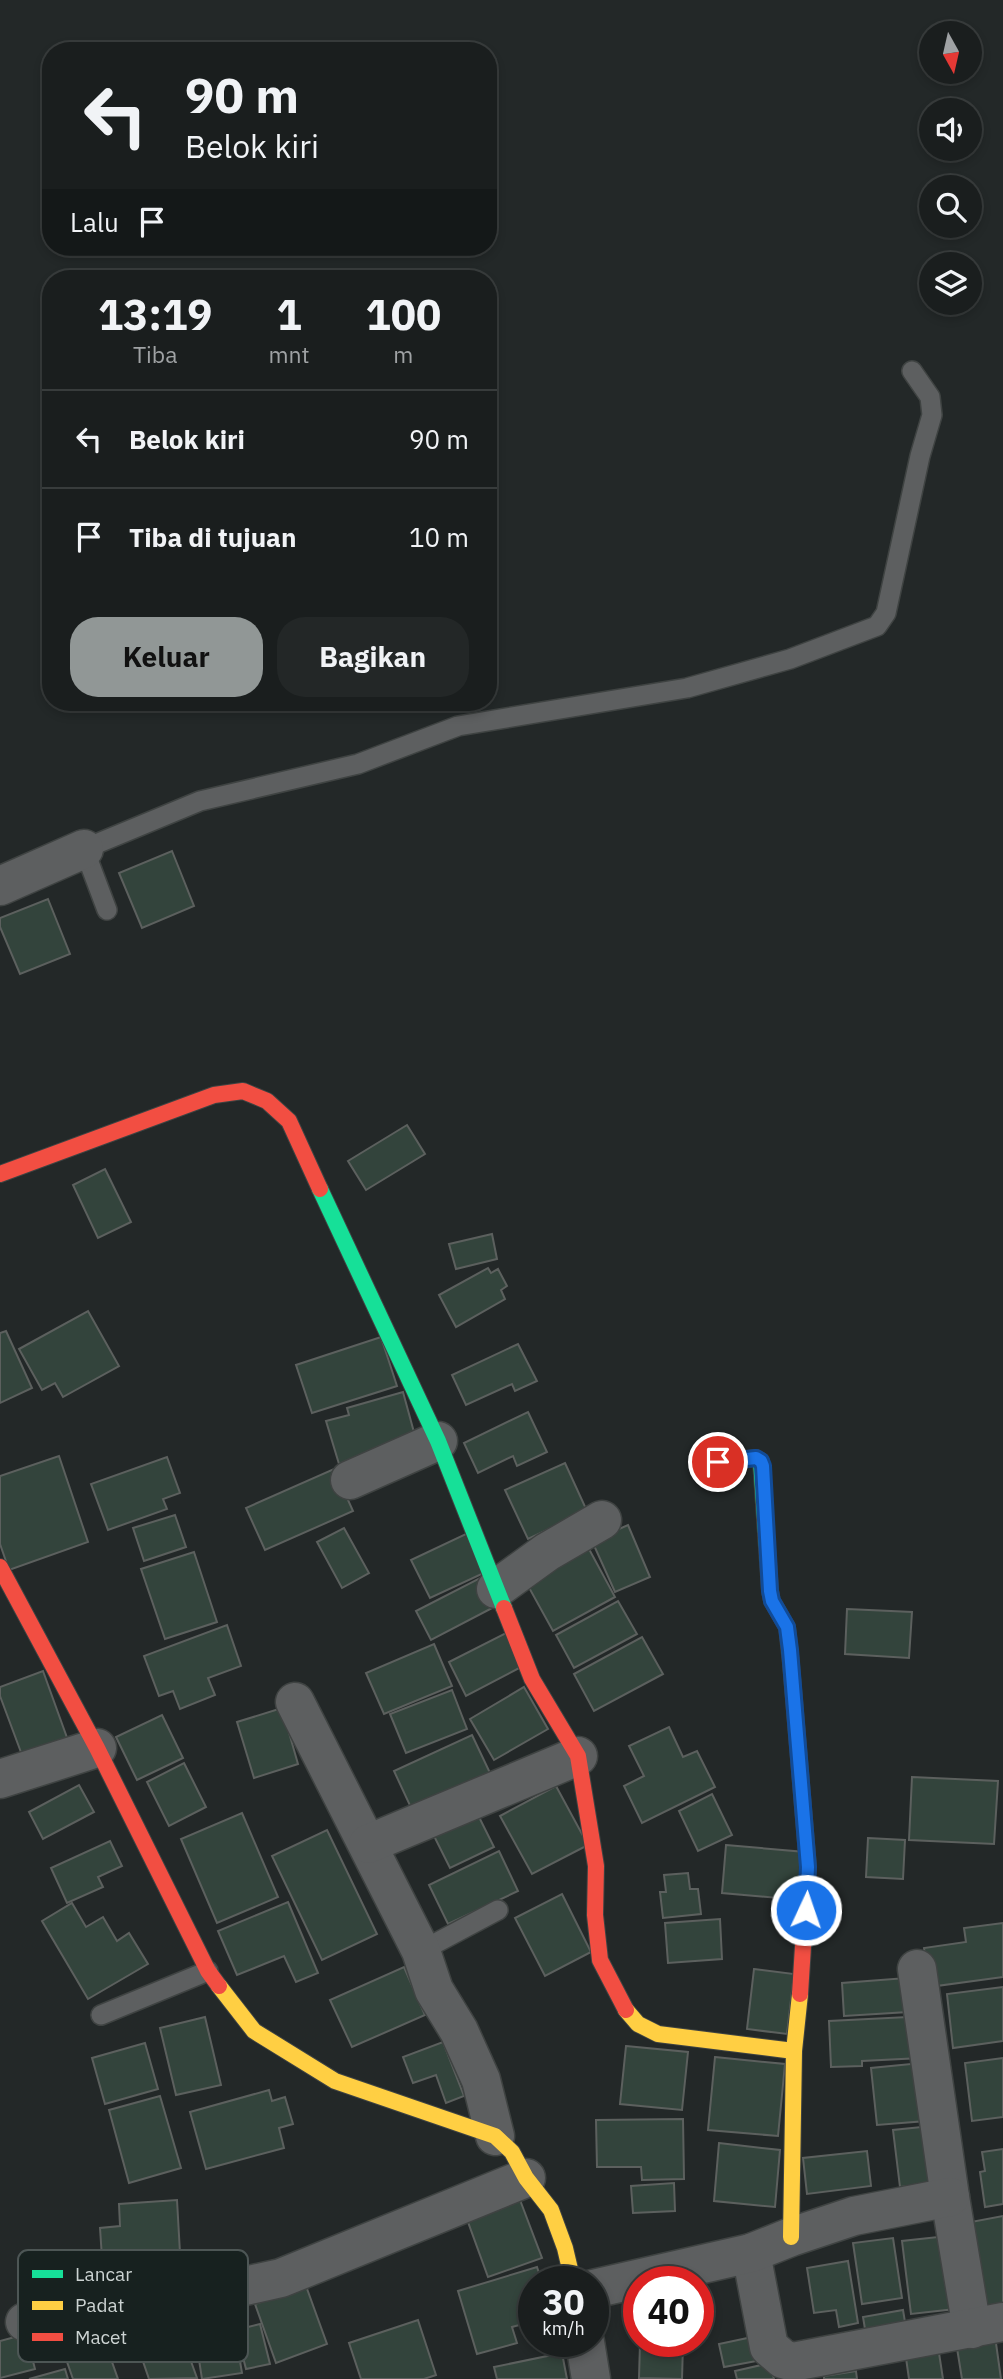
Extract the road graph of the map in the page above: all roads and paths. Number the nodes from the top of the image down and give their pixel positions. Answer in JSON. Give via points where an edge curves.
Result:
{"nodes":[{"id":1,"x":912,"y":371,"type":"dead end"},
{"id":2,"x":84,"y":849,"type":"junction"},
{"id":3,"x":0,"y":886,"type":"edge"},
{"id":4,"x":107,"y":910,"type":"dead end"},
{"id":5,"x":0,"y":1174,"type":"edge"},
{"id":6,"x":438,"y":1441,"type":"junction"},
{"id":7,"x":699,"y":1464,"type":"dead end"},
{"id":8,"x":350,"y":1480,"type":"dead end"},
{"id":9,"x":602,"y":1520,"type":"dead end"},
{"id":10,"x":0,"y":1567,"type":"edge"},
{"id":11,"x":496,"y":1589,"type":"junction"},
{"id":12,"x":295,"y":1702,"type":"dead end"},
{"id":13,"x":97,"y":1748,"type":"junction"},
{"id":14,"x":578,"y":1756,"type":"junction"},
{"id":15,"x":0,"y":1779,"type":"edge"},
{"id":16,"x":368,"y":1844,"type":"junction"},
{"id":17,"x":498,"y":1910,"type":"dead end"},
{"id":18,"x":421,"y":1951,"type":"junction"},
{"id":19,"x":917,"y":1969,"type":"dead end"},
{"id":20,"x":208,"y":1970,"type":"junction"},
{"id":21,"x":101,"y":2015,"type":"dead end"},
{"id":22,"x":794,"y":2050,"type":"junction"},
{"id":23,"x":495,"y":2136,"type":"junction"},
{"id":24,"x":526,"y":2178,"type":"junction"},
{"id":25,"x":950,"y":2197,"type":"junction"},
{"id":26,"x":791,"y":2237,"type":"junction"},
{"id":27,"x":751,"y":2253,"type":"junction"},
{"id":28,"x":569,"y":2266,"type":"edge"},
{"id":29,"x":248,"y":2285,"type":"edge"},
{"id":30,"x":609,"y":2285,"type":"edge"},
{"id":31,"x":988,"y":2326,"type":"edge"},
{"id":32,"x":587,"y":2357,"type":"edge"},
{"id":33,"x":591,"y":2379,"type":"edge"}],
"edges":[{"from":1,"to":2,"type":"lane","via":[[930,397],[932,415],[886,613],[877,626],[790,659],[687,688],[458,726],[358,764],[200,801]]},
{"from":2,"to":3,"type":"street"},
{"from":2,"to":4,"type":"lane"},
{"from":5,"to":6,"type":"street","via":[[214,1095],[243,1091],[267,1101],[289,1121]]},
{"from":6,"to":8,"type":"street"},
{"from":6,"to":11,"type":"street"},
{"from":7,"to":22,"type":"street","via":[[756,1458],[763,1466],[770,1591],[787,1627],[808,1867]]},
{"from":9,"to":11,"type":"street"},
{"from":10,"to":13,"type":"street"},
{"from":11,"to":14,"type":"street","via":[[531,1678]]},
{"from":12,"to":16,"type":"street"},
{"from":13,"to":15,"type":"street"},
{"from":13,"to":20,"type":"street"},
{"from":14,"to":16,"type":"street"},
{"from":14,"to":22,"type":"street","via":[[596,1866],[600,1959],[622,2005],[638,2024],[659,2034]]},
{"from":16,"to":18,"type":"street"},
{"from":17,"to":18,"type":"lane"},
{"from":18,"to":23,"type":"street","via":[[435,1990],[481,2080]]},
{"from":19,"to":25,"type":"street"},
{"from":20,"to":21,"type":"lane"},
{"from":20,"to":23,"type":"street","via":[[254,2031],[335,2081]]},
{"from":22,"to":26,"type":"street"},
{"from":23,"to":24,"type":"street","via":[[512,2152]]},
{"from":24,"to":28,"type":"street","via":[[551,2210]]},
{"from":24,"to":29,"type":"street","via":[[281,2278]]},
{"from":25,"to":26,"type":"street","via":[[854,2216]]},
{"from":25,"to":31,"type":"street"},
{"from":26,"to":27,"type":"street"},
{"from":27,"to":30,"type":"street"},
{"from":27,"to":31,"type":"street","via":[[769,2347],[783,2359],[793,2362]]},
{"from":32,"to":33,"type":"street"}]}
